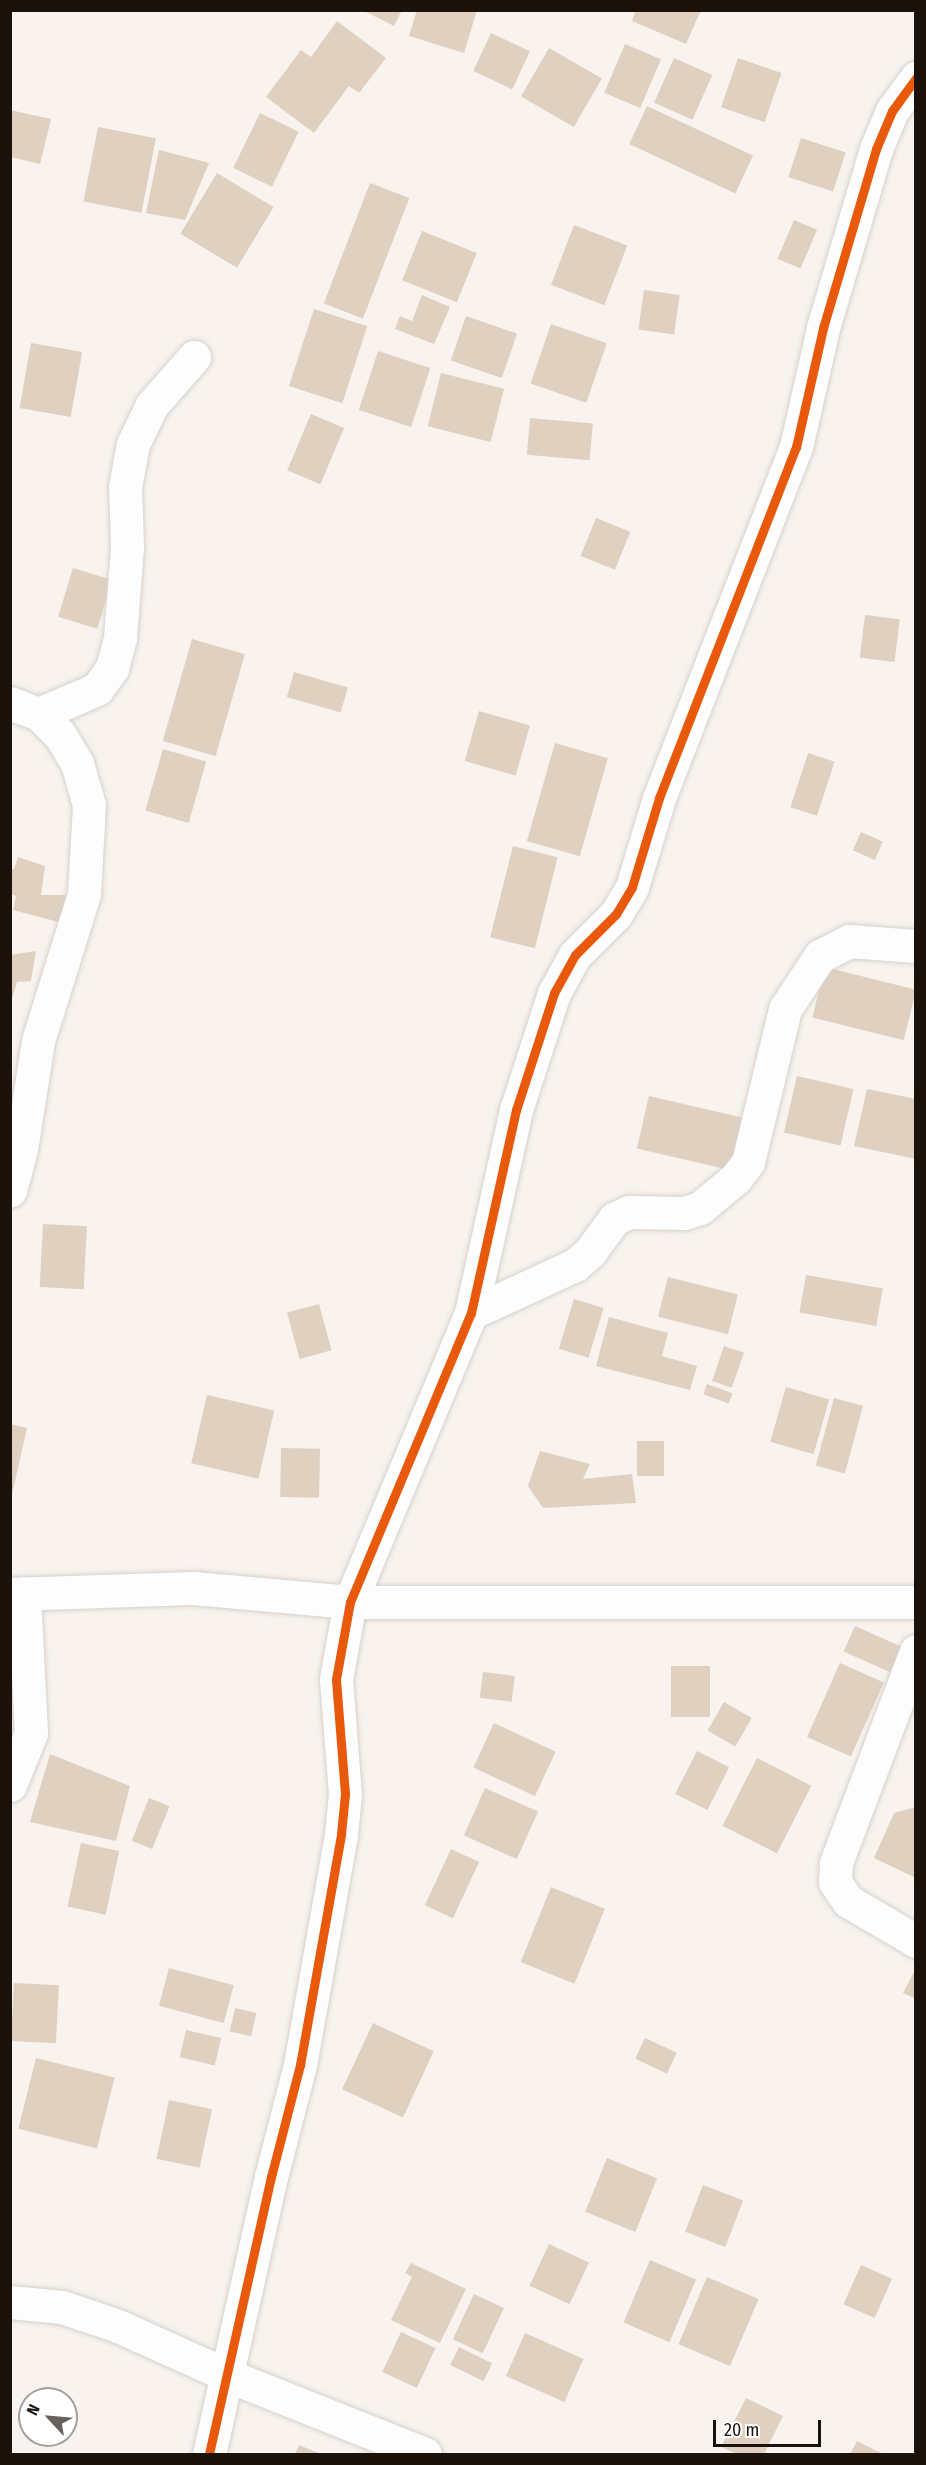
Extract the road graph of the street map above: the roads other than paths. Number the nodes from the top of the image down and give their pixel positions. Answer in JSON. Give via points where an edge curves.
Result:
{"nodes":[{"id":1,"x":915,"y":78,"type":"edge"},
{"id":2,"x":194,"y":357,"type":"dead end"},
{"id":3,"x":25,"y":708,"type":"edge"},
{"id":4,"x":915,"y":946,"type":"edge"},
{"id":5,"x":24,"y":1039,"type":"edge"},
{"id":6,"x":10,"y":1191,"type":"edge"},
{"id":7,"x":471,"y":1313,"type":"junction"},
{"id":8,"x":17,"y":1593,"type":"edge"},
{"id":9,"x":350,"y":1602,"type":"junction"},
{"id":10,"x":915,"y":1602,"type":"edge"},
{"id":11,"x":915,"y":1651,"type":"edge"},
{"id":12,"x":10,"y":1785,"type":"edge"},
{"id":13,"x":915,"y":1941,"type":"edge"},
{"id":14,"x":10,"y":2302,"type":"edge"},
{"id":15,"x":229,"y":2376,"type":"junction"},
{"id":16,"x":209,"y":2454,"type":"edge"},
{"id":17,"x":425,"y":2454,"type":"edge"}],
"edges":[{"from":1,"to":7,"type":"street","via":[[892,111],[876,149],[822,328],[796,447],[659,798],[632,887],[616,914],[575,956],[554,993],[516,1110]]},
{"from":2,"to":3,"type":"street","via":[[152,405],[133,444],[125,487],[127,547],[120,638],[112,668],[97,689]]},
{"from":3,"to":5,"type":"street","via":[[60,735],[77,763],[88,805],[84,894]]},
{"from":4,"to":7,"type":"street","via":[[849,940],[820,956],[785,1009],[748,1162],[736,1178],[700,1208],[684,1213],[628,1212],[614,1219],[575,1265]]},
{"from":5,"to":6,"type":"street","via":[[21,1149]]},
{"from":7,"to":9,"type":"street"},
{"from":8,"to":9,"type":"street","via":[[193,1588]]},
{"from":8,"to":12,"type":"street","via":[[32,1689],[31,1733]]},
{"from":9,"to":10,"type":"street"},
{"from":9,"to":15,"type":"street","via":[[336,1679],[345,1794],[340,1834],[300,2065],[271,2177]]},
{"from":11,"to":13,"type":"street","via":[[836,1863],[835,1882],[848,1901]]},
{"from":14,"to":15,"type":"street","via":[[62,2307],[107,2322]]},
{"from":15,"to":16,"type":"street"},
{"from":15,"to":17,"type":"street"}]}
